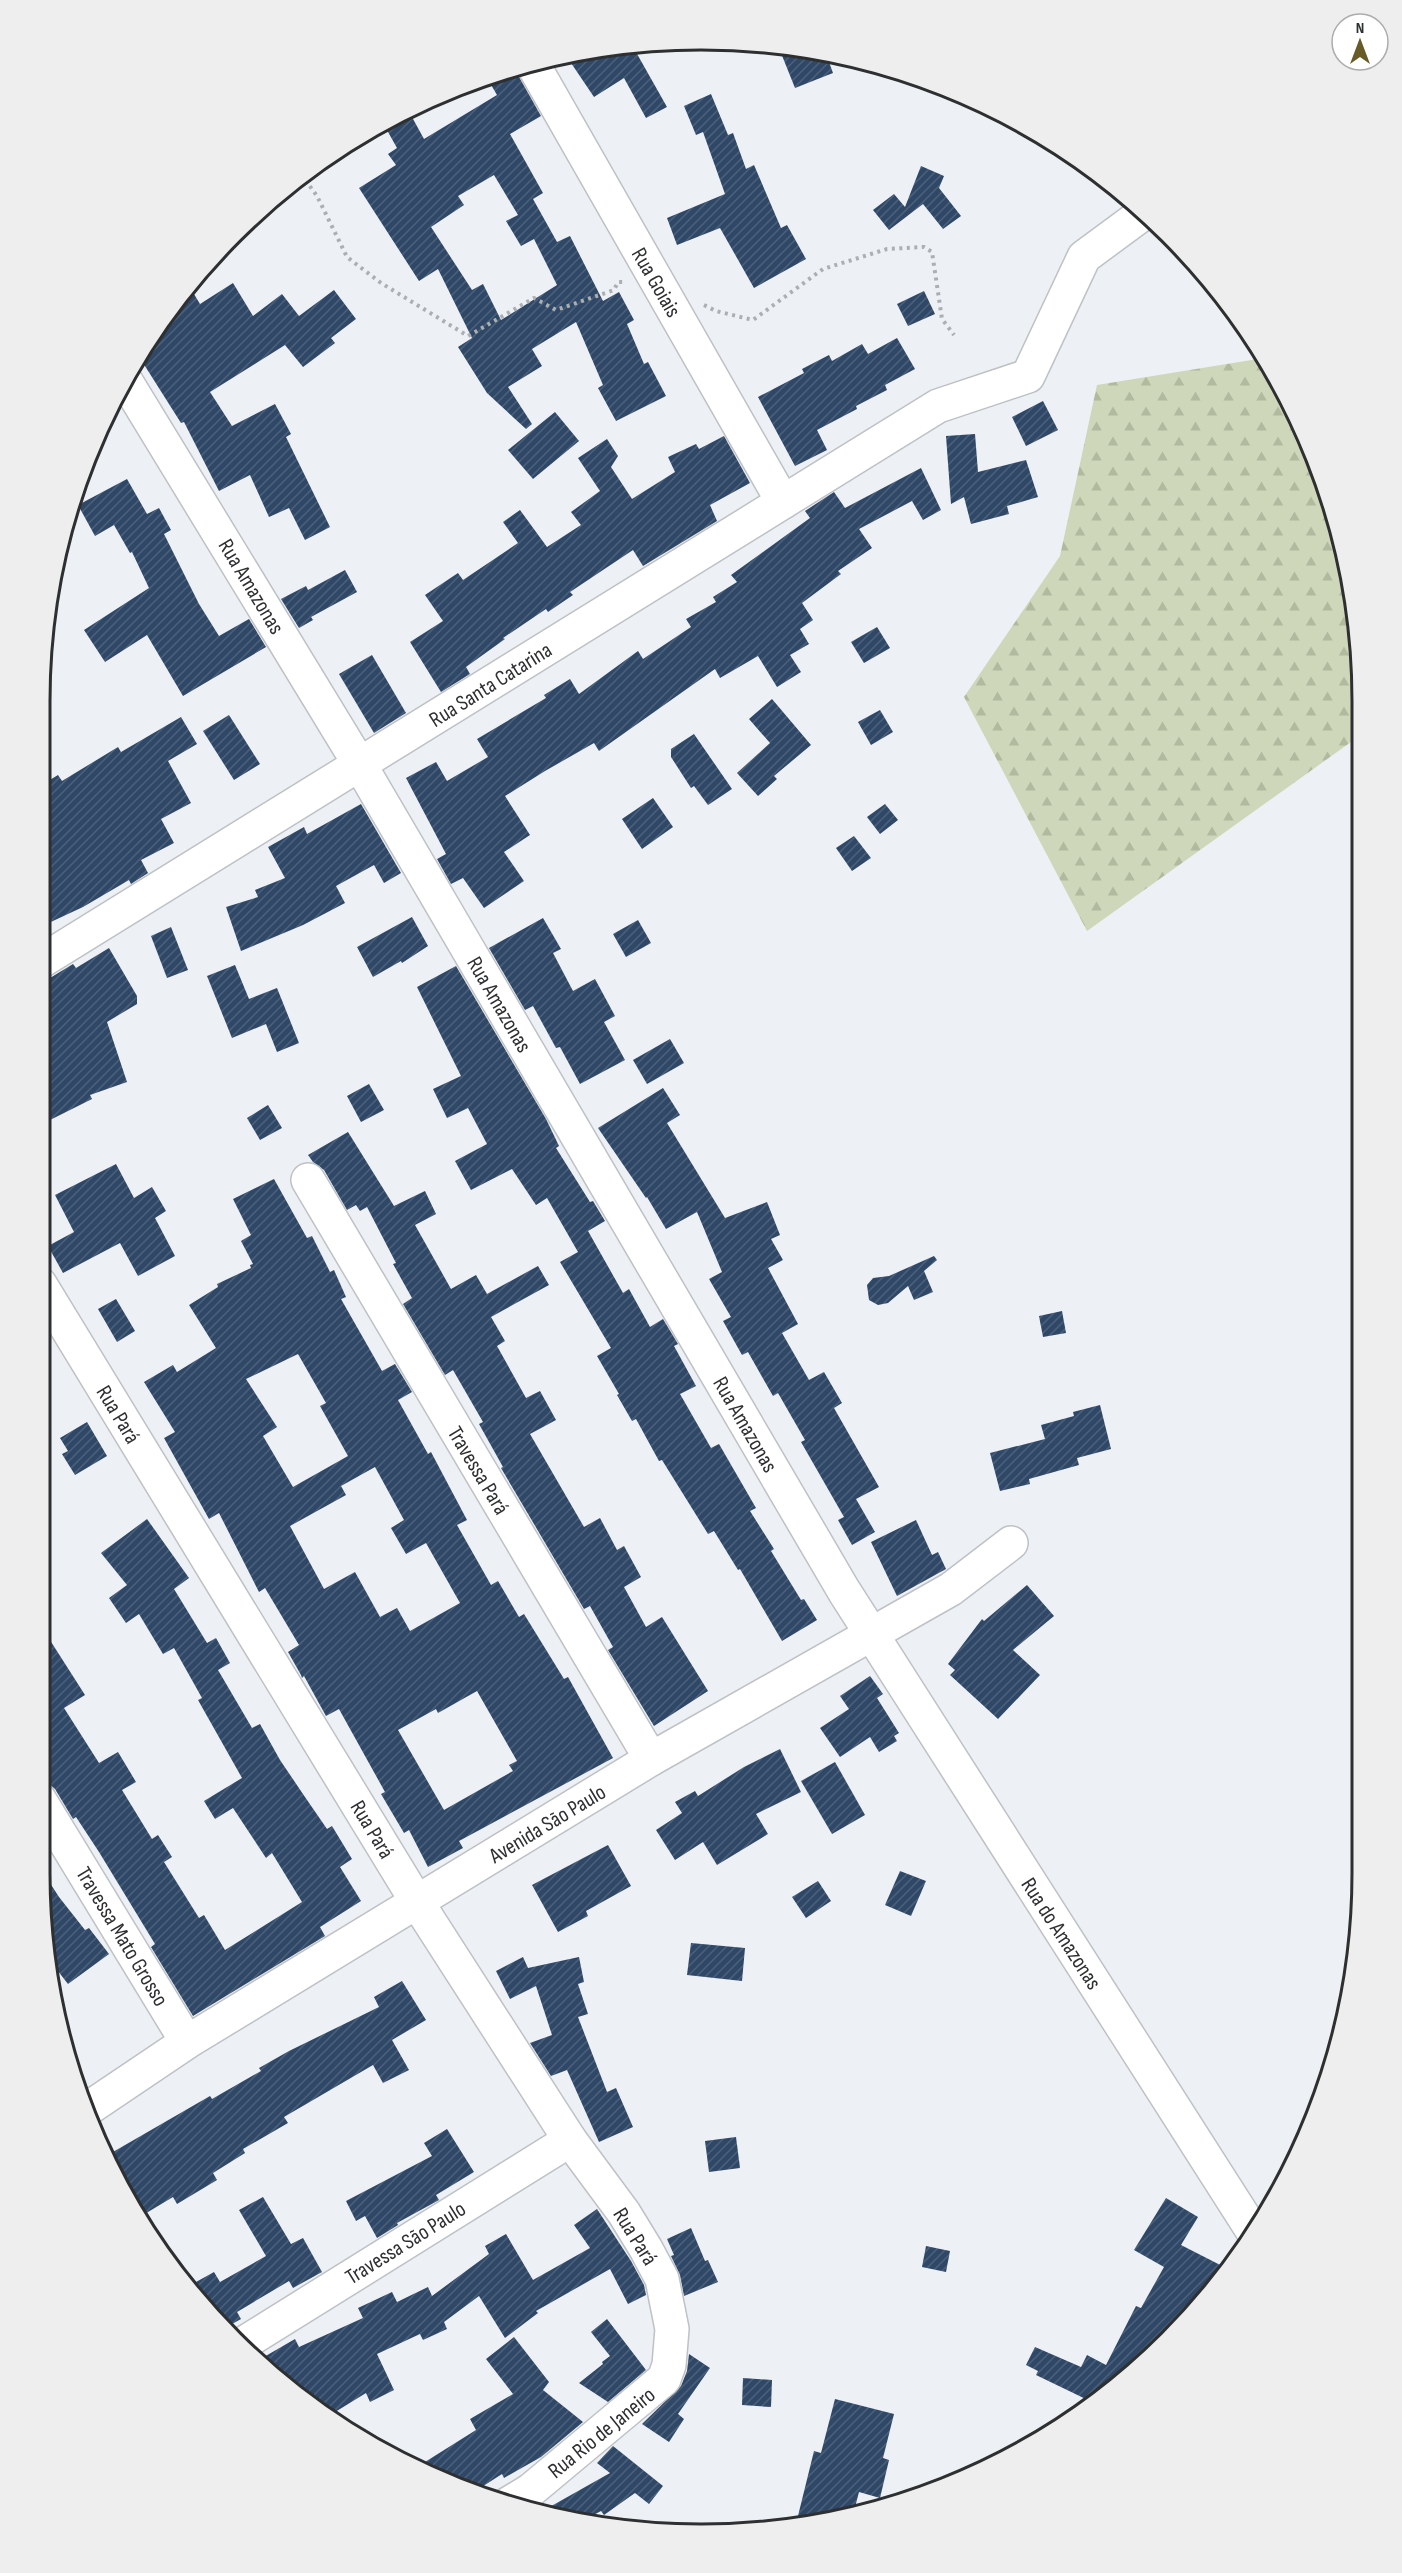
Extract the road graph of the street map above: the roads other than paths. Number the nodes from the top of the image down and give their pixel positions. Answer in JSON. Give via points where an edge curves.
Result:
{"nodes":[{"id":1,"x":537,"y":71,"type":"edge"},
{"id":2,"x":1138,"y":217,"type":"edge"},
{"id":3,"x":130,"y":388,"type":"edge"},
{"id":4,"x":783,"y":502,"type":"junction"},
{"id":5,"x":360,"y":765,"type":"junction"},
{"id":6,"x":50,"y":956,"type":"edge"},
{"id":7,"x":308,"y":1180,"type":"dead end"},
{"id":8,"x":50,"y":1300,"type":"edge"},
{"id":9,"x":1011,"y":1543,"type":"dead end"},
{"id":10,"x":871,"y":1633,"type":"junction"},
{"id":11,"x":651,"y":1760,"type":"junction"},
{"id":12,"x":50,"y":1817,"type":"edge"},
{"id":13,"x":417,"y":1902,"type":"junction"},
{"id":14,"x":187,"y":2042,"type":"junction"},
{"id":15,"x":93,"y":2105,"type":"edge"},
{"id":16,"x":570,"y":2140,"type":"junction"},
{"id":17,"x":1248,"y":2225,"type":"edge"},
{"id":18,"x":247,"y":2340,"type":"edge"},
{"id":19,"x":664,"y":2379,"type":"joint"},
{"id":20,"x":519,"y":2497,"type":"edge"}],
"edges":[{"from":1,"to":4,"type":"street","name":"Rua Goiais"},
{"from":2,"to":4,"type":"street","name":"Rua Santa Catarina","via":[[1084,257],[1028,376],[938,406]]},
{"from":3,"to":5,"type":"street","name":"Rua Amazonas"},
{"from":4,"to":5,"type":"street","name":"Rua Santa Catarina"},
{"from":5,"to":6,"type":"street","name":"Rua Santa Catarina"},
{"from":5,"to":10,"type":"street","name":"Rua Amazonas"},
{"from":7,"to":11,"type":"street","name":"Travessa Pará"},
{"from":8,"to":13,"type":"street","name":"Rua Pará"},
{"from":9,"to":10,"type":"street","name":"Avenida São Paulo","via":[[951,1589]]},
{"from":10,"to":11,"type":"street","name":"Avenida São Paulo"},
{"from":10,"to":17,"type":"street","name":"Rua do Amazonas"},
{"from":11,"to":13,"type":"street","name":"Avenida São Paulo"},
{"from":12,"to":14,"type":"street","name":"Travessa Mato Grosso"},
{"from":13,"to":14,"type":"street","name":"Avenida São Paulo"},
{"from":13,"to":16,"type":"street","name":"Rua Pará"},
{"from":14,"to":15,"type":"street","name":"Avenida São Paulo"},
{"from":16,"to":18,"type":"street","name":"Travessa São Paulo"},
{"from":16,"to":19,"type":"street","name":"Rua Pará","via":[[624,2213],[662,2279],[672,2329]]},
{"from":19,"to":20,"type":"street","name":"Rua Rio de Janeiro"}]}
